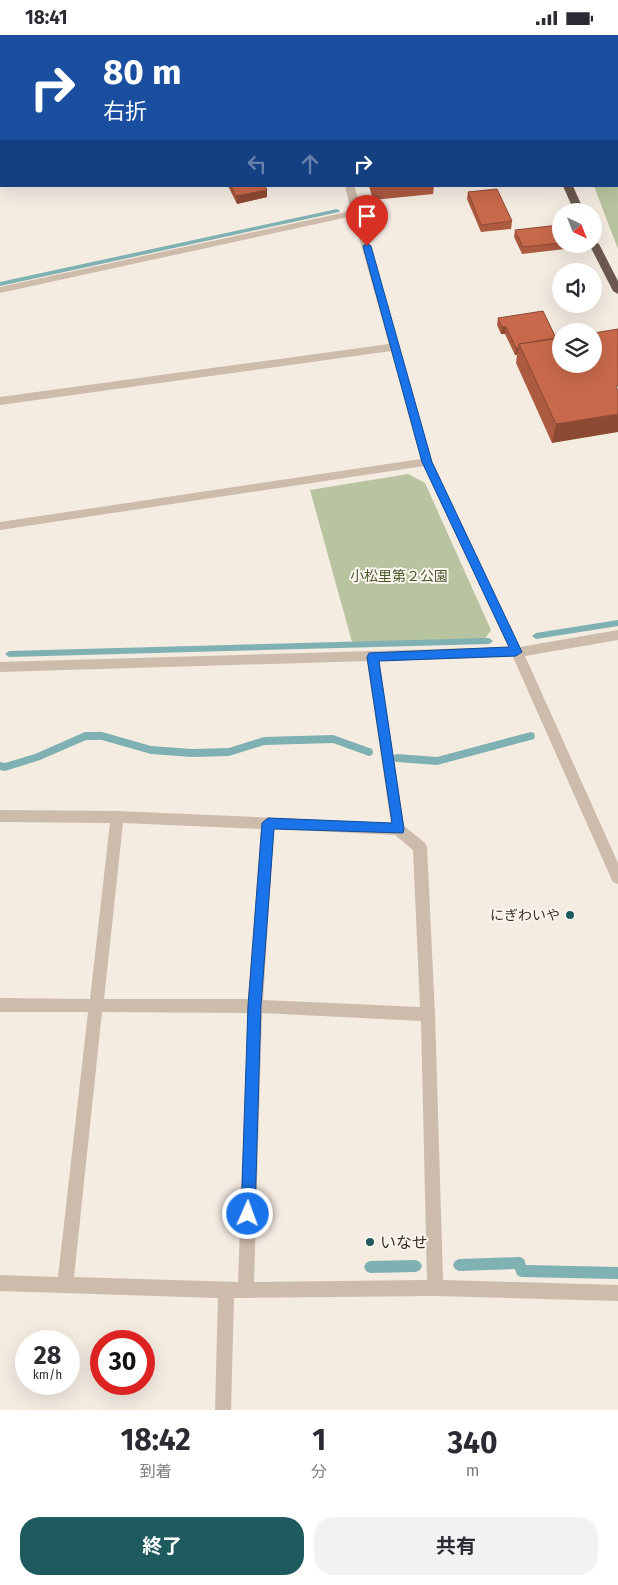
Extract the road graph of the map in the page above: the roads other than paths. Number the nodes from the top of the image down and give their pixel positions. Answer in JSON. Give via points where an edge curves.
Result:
{"nodes":[{"id":1,"x":349,"y":187,"type":"edge"},
{"id":2,"x":568,"y":187,"type":"edge"},
{"id":3,"x":576,"y":203,"type":"edge"},
{"id":4,"x":358,"y":212,"type":"junction"},
{"id":5,"x":599,"y":253,"type":"edge"},
{"id":6,"x":0,"y":290,"type":"edge"},
{"id":7,"x":618,"y":291,"type":"edge"},
{"id":8,"x":395,"y":347,"type":"junction"},
{"id":9,"x":0,"y":401,"type":"edge"},
{"id":10,"x":427,"y":462,"type":"junction"},
{"id":11,"x":0,"y":526,"type":"edge"},
{"id":12,"x":618,"y":635,"type":"edge"},
{"id":13,"x":516,"y":652,"type":"junction"},
{"id":14,"x":372,"y":657,"type":"junction"},
{"id":15,"x":0,"y":667,"type":"edge"},
{"id":16,"x":0,"y":816,"type":"edge"},
{"id":17,"x":117,"y":817,"type":"junction"},
{"id":18,"x":268,"y":823,"type":"junction"},
{"id":19,"x":398,"y":829,"type":"junction"},
{"id":20,"x":618,"y":878,"type":"edge"},
{"id":21,"x":0,"y":1005,"type":"edge"},
{"id":22,"x":95,"y":1006,"type":"junction"},
{"id":23,"x":255,"y":1006,"type":"junction"},
{"id":24,"x":428,"y":1014,"type":"junction"},
{"id":25,"x":0,"y":1283,"type":"edge"},
{"id":26,"x":65,"y":1284,"type":"junction"},
{"id":27,"x":434,"y":1288,"type":"junction"},
{"id":28,"x":246,"y":1290,"type":"junction"},
{"id":29,"x":226,"y":1291,"type":"junction"},
{"id":30,"x":618,"y":1293,"type":"edge"},
{"id":31,"x":223,"y":1410,"type":"edge"}],
"edges":[{"from":1,"to":4,"type":"street"},
{"from":2,"to":3,"type":"highway"},
{"from":4,"to":6,"type":"street"},
{"from":4,"to":8,"type":"street"},
{"from":5,"to":7,"type":"highway"},
{"from":8,"to":9,"type":"street"},
{"from":8,"to":10,"type":"street"},
{"from":10,"to":11,"type":"street"},
{"from":10,"to":13,"type":"street"},
{"from":12,"to":13,"type":"street"},
{"from":13,"to":14,"type":"street"},
{"from":13,"to":20,"type":"street"},
{"from":14,"to":15,"type":"street"},
{"from":14,"to":19,"type":"street"},
{"from":16,"to":17,"type":"street"},
{"from":17,"to":18,"type":"street"},
{"from":17,"to":22,"type":"street"},
{"from":18,"to":19,"type":"street"},
{"from":18,"to":23,"type":"street"},
{"from":19,"to":24,"type":"street","via":[[420,847]]},
{"from":21,"to":22,"type":"street"},
{"from":22,"to":23,"type":"street"},
{"from":22,"to":26,"type":"street"},
{"from":23,"to":24,"type":"street"},
{"from":23,"to":28,"type":"street"},
{"from":24,"to":27,"type":"street"},
{"from":25,"to":26,"type":"street"},
{"from":26,"to":29,"type":"street"},
{"from":27,"to":28,"type":"street"},
{"from":27,"to":30,"type":"street"},
{"from":28,"to":29,"type":"street"},
{"from":29,"to":31,"type":"street"}]}
